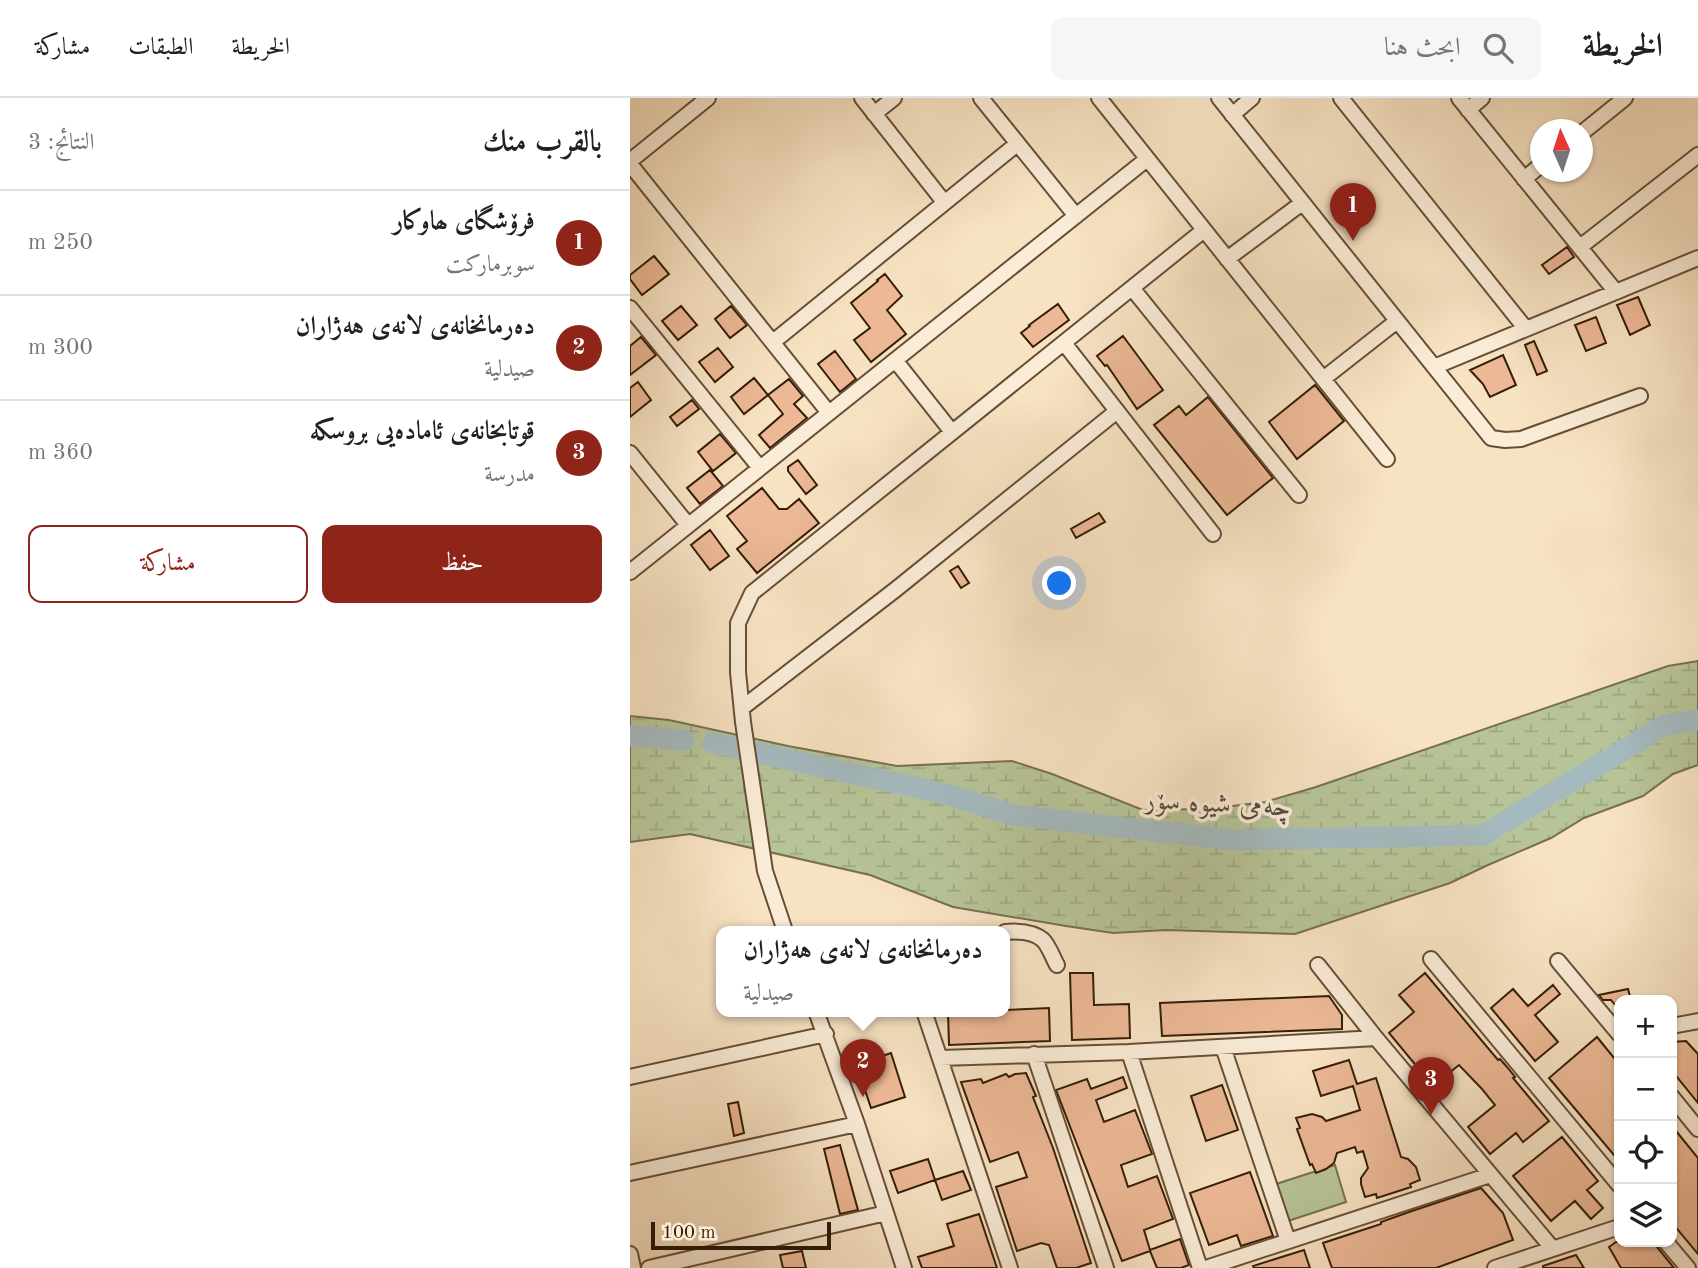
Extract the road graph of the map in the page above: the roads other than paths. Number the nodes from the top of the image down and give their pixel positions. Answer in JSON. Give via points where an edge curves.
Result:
{"nodes":[{"id":1,"x":708,"y":98,"type":"edge"},
{"id":2,"x":862,"y":98,"type":"edge"},
{"id":3,"x":894,"y":98,"type":"edge"},
{"id":4,"x":981,"y":98,"type":"edge"},
{"id":5,"x":1099,"y":98,"type":"edge"},
{"id":6,"x":1219,"y":98,"type":"edge"},
{"id":7,"x":1252,"y":98,"type":"edge"},
{"id":8,"x":1341,"y":98,"type":"edge"},
{"id":9,"x":1482,"y":98,"type":"edge"},
{"id":10,"x":1625,"y":98,"type":"edge"},
{"id":11,"x":1464,"y":104,"type":"edge"},
{"id":12,"x":874,"y":114,"type":"junction"},
{"id":13,"x":1232,"y":115,"type":"junction"},
{"id":14,"x":1593,"y":124,"type":"edge"},
{"id":15,"x":1017,"y":144,"type":"junction"},
{"id":16,"x":1698,"y":155,"type":"edge"},
{"id":17,"x":1147,"y":159,"type":"junction"},
{"id":18,"x":630,"y":162,"type":"edge"},
{"id":19,"x":1530,"y":174,"type":"edge"},
{"id":20,"x":1524,"y":179,"type":"junction"},
{"id":21,"x":944,"y":202,"type":"junction"},
{"id":22,"x":1302,"y":203,"type":"junction"},
{"id":23,"x":1076,"y":216,"type":"junction"},
{"id":24,"x":1204,"y":230,"type":"junction"},
{"id":25,"x":1580,"y":247,"type":"junction"},
{"id":26,"x":1698,"y":258,"type":"edge"},
{"id":27,"x":1227,"y":259,"type":"junction"},
{"id":28,"x":1132,"y":288,"type":"junction"},
{"id":29,"x":1616,"y":292,"type":"junction"},
{"id":30,"x":630,"y":308,"type":"edge"},
{"id":31,"x":1397,"y":321,"type":"junction"},
{"id":32,"x":1526,"y":329,"type":"junction"},
{"id":33,"x":773,"y":342,"type":"junction"},
{"id":34,"x":1063,"y":343,"type":"junction"},
{"id":35,"x":895,"y":360,"type":"junction"},
{"id":36,"x":1434,"y":367,"type":"junction"},
{"id":37,"x":1324,"y":379,"type":"junction"},
{"id":38,"x":1640,"y":396,"type":"dead end"},
{"id":39,"x":1117,"y":411,"type":"junction"},
{"id":40,"x":829,"y":413,"type":"junction"},
{"id":41,"x":953,"y":432,"type":"junction"},
{"id":42,"x":630,"y":453,"type":"edge"},
{"id":43,"x":1387,"y":459,"type":"dead end"},
{"id":44,"x":760,"y":468,"type":"junction"},
{"id":45,"x":1299,"y":495,"type":"dead end"},
{"id":46,"x":688,"y":525,"type":"junction"},
{"id":47,"x":1213,"y":534,"type":"dead end"},
{"id":48,"x":630,"y":572,"type":"edge"},
{"id":49,"x":742,"y":715,"type":"junction"},
{"id":50,"x":783,"y":926,"type":"edge"},
{"id":51,"x":1010,"y":932,"type":"edge"},
{"id":52,"x":1430,"y":959,"type":"dead end"},
{"id":53,"x":1558,"y":961,"type":"dead end"},
{"id":54,"x":1057,"y":965,"type":"dead end"},
{"id":55,"x":1318,"y":965,"type":"dead end"},
{"id":56,"x":819,"y":1017,"type":"edge"},
{"id":57,"x":926,"y":1017,"type":"edge"},
{"id":58,"x":1698,"y":1021,"type":"edge"},
{"id":59,"x":1677,"y":1025,"type":"edge"},
{"id":60,"x":1614,"y":1028,"type":"edge"},
{"id":61,"x":826,"y":1034,"type":"junction"},
{"id":62,"x":1376,"y":1038,"type":"junction"},
{"id":63,"x":1223,"y":1047,"type":"junction"},
{"id":64,"x":1129,"y":1052,"type":"junction"},
{"id":65,"x":1034,"y":1054,"type":"junction"},
{"id":66,"x":940,"y":1058,"type":"junction"},
{"id":67,"x":630,"y":1077,"type":"edge"},
{"id":68,"x":1677,"y":1103,"type":"edge"},
{"id":69,"x":857,"y":1124,"type":"junction"},
{"id":70,"x":1698,"y":1129,"type":"edge"},
{"id":71,"x":630,"y":1173,"type":"edge"},
{"id":72,"x":1490,"y":1175,"type":"junction"},
{"id":73,"x":1618,"y":1184,"type":"edge"},
{"id":74,"x":886,"y":1213,"type":"junction"},
{"id":75,"x":1614,"y":1229,"type":"edge"},
{"id":76,"x":1288,"y":1241,"type":"junction"},
{"id":77,"x":1671,"y":1247,"type":"edge"},
{"id":78,"x":1553,"y":1249,"type":"junction"},
{"id":79,"x":630,"y":1255,"type":"edge"},
{"id":80,"x":633,"y":1268,"type":"edge"},
{"id":81,"x":649,"y":1268,"type":"edge"},
{"id":82,"x":904,"y":1268,"type":"edge"},
{"id":83,"x":1010,"y":1268,"type":"edge"},
{"id":84,"x":1106,"y":1268,"type":"edge"},
{"id":85,"x":1200,"y":1268,"type":"edge"},
{"id":86,"x":1206,"y":1268,"type":"edge"},
{"id":87,"x":1495,"y":1268,"type":"edge"},
{"id":88,"x":1688,"y":1268,"type":"edge"}],
"edges":[{"from":1,"to":18,"type":"street"},
{"from":2,"to":12,"type":"street"},
{"from":3,"to":12,"type":"street"},
{"from":4,"to":15,"type":"street"},
{"from":5,"to":17,"type":"street"},
{"from":6,"to":13,"type":"street"},
{"from":7,"to":13,"type":"street"},
{"from":8,"to":32,"type":"street"},
{"from":9,"to":11,"type":"street"},
{"from":10,"to":14,"type":"street"},
{"from":11,"to":20,"type":"street"},
{"from":12,"to":21,"type":"street"},
{"from":13,"to":22,"type":"street"},
{"from":15,"to":21,"type":"street"},
{"from":15,"to":23,"type":"street"},
{"from":16,"to":25,"type":"street"},
{"from":17,"to":23,"type":"street"},
{"from":17,"to":24,"type":"street"},
{"from":18,"to":33,"type":"street"},
{"from":19,"to":20,"type":"street"},
{"from":20,"to":25,"type":"street"},
{"from":21,"to":33,"type":"street"},
{"from":22,"to":27,"type":"street"},
{"from":22,"to":31,"type":"street"},
{"from":23,"to":35,"type":"street"},
{"from":24,"to":27,"type":"street"},
{"from":24,"to":28,"type":"street"},
{"from":25,"to":29,"type":"street"},
{"from":26,"to":29,"type":"street"},
{"from":27,"to":37,"type":"street"},
{"from":28,"to":34,"type":"street"},
{"from":28,"to":45,"type":"street"},
{"from":29,"to":32,"type":"street"},
{"from":30,"to":44,"type":"street"},
{"from":31,"to":36,"type":"street"},
{"from":31,"to":37,"type":"street"},
{"from":32,"to":36,"type":"street"},
{"from":33,"to":40,"type":"street"},
{"from":34,"to":39,"type":"street"},
{"from":34,"to":41,"type":"street"},
{"from":35,"to":40,"type":"street"},
{"from":35,"to":41,"type":"street"},
{"from":36,"to":38,"type":"street","via":[[1492,438],[1505,440],[1521,439]]},
{"from":37,"to":43,"type":"street"},
{"from":39,"to":47,"type":"street"},
{"from":39,"to":49,"type":"street"},
{"from":40,"to":44,"type":"street"},
{"from":41,"to":49,"type":"street","via":[[752,593],[738,623]]},
{"from":42,"to":46,"type":"street"},
{"from":44,"to":46,"type":"street"},
{"from":46,"to":48,"type":"street"},
{"from":49,"to":50,"type":"street","via":[[765,871]]},
{"from":51,"to":54,"type":"street","via":[[1043,940]]},
{"from":52,"to":73,"type":"street"},
{"from":53,"to":60,"type":"street"},
{"from":55,"to":62,"type":"street"},
{"from":56,"to":61,"type":"street"},
{"from":57,"to":66,"type":"street"},
{"from":58,"to":59,"type":"street"},
{"from":61,"to":67,"type":"street"},
{"from":61,"to":69,"type":"street"},
{"from":62,"to":63,"type":"street"},
{"from":62,"to":72,"type":"street"},
{"from":63,"to":64,"type":"street"},
{"from":63,"to":76,"type":"street"},
{"from":64,"to":65,"type":"street"},
{"from":64,"to":85,"type":"street"},
{"from":65,"to":66,"type":"street"},
{"from":65,"to":84,"type":"street"},
{"from":66,"to":83,"type":"street"},
{"from":68,"to":70,"type":"street"},
{"from":69,"to":71,"type":"street"},
{"from":69,"to":74,"type":"street"},
{"from":72,"to":76,"type":"street"},
{"from":72,"to":78,"type":"street"},
{"from":74,"to":81,"type":"street"},
{"from":74,"to":82,"type":"street"},
{"from":75,"to":78,"type":"street"},
{"from":76,"to":86,"type":"street"},
{"from":77,"to":88,"type":"street"},
{"from":78,"to":87,"type":"street"},
{"from":79,"to":80,"type":"street"}]}
